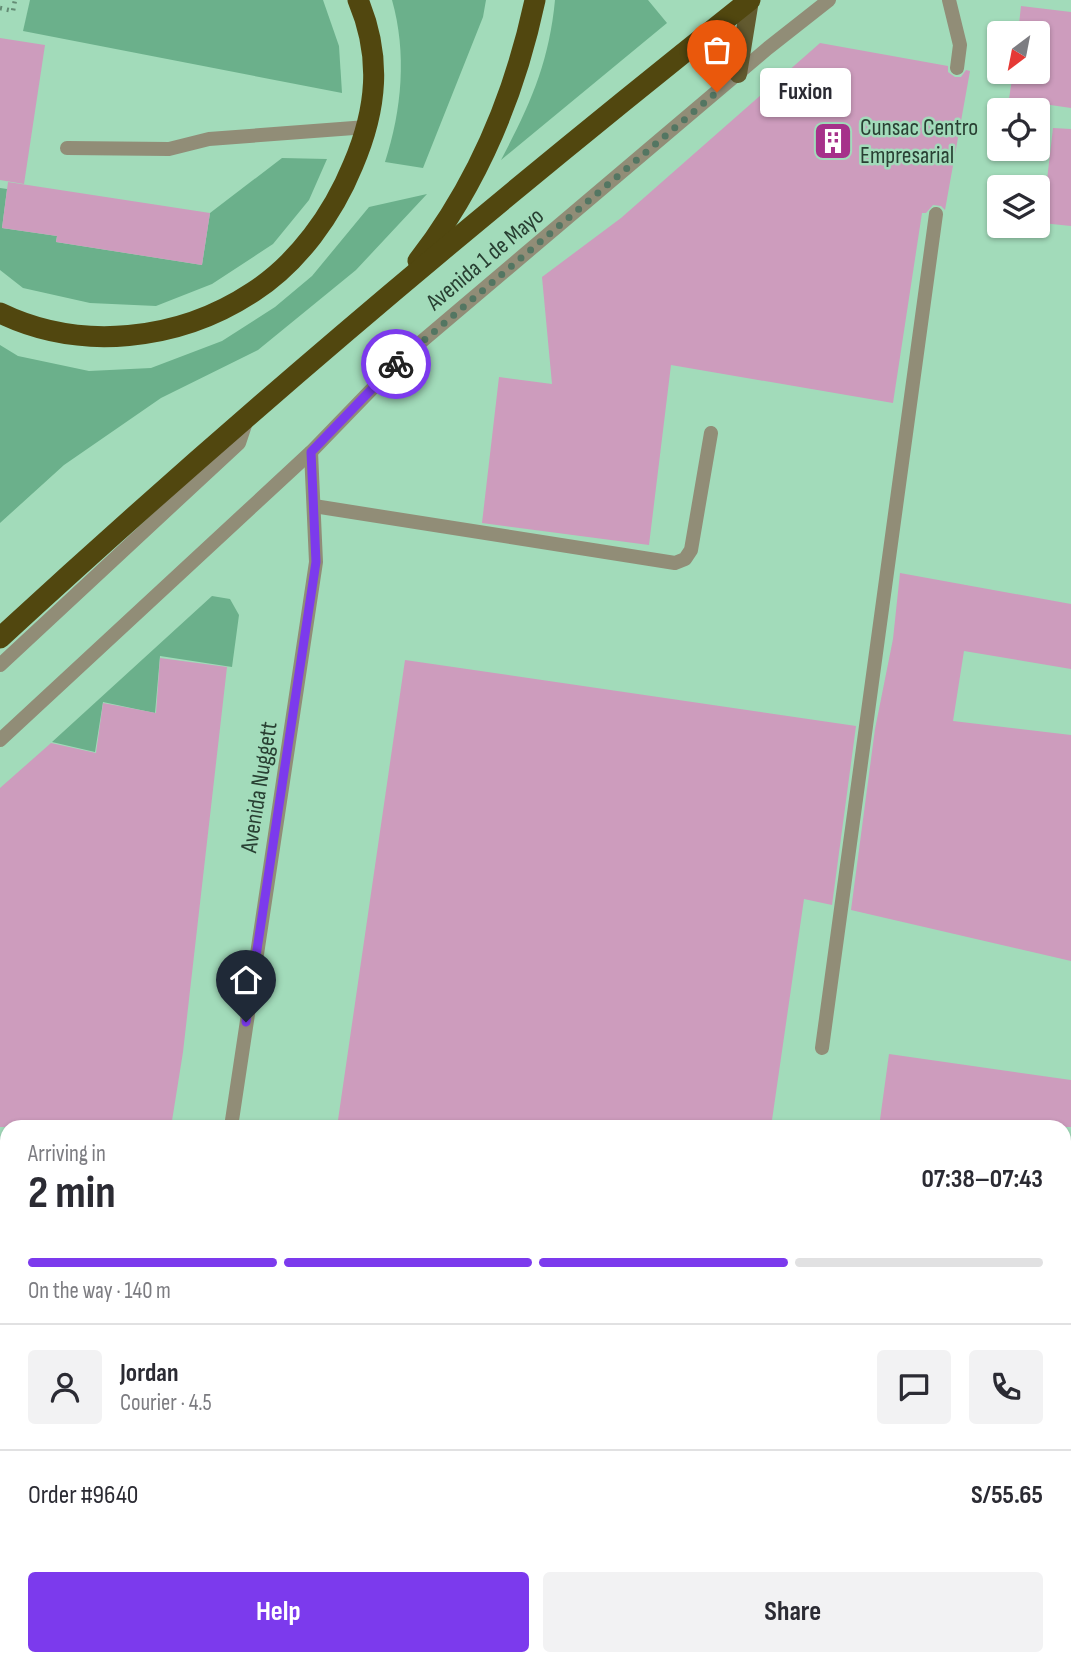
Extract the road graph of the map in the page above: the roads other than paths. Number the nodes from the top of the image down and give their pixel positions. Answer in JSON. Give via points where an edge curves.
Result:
{"nodes":[{"id":1,"x":358,"y":0,"type":"edge"},
{"id":2,"x":535,"y":0,"type":"edge"},
{"id":3,"x":750,"y":0,"type":"edge"},
{"id":4,"x":829,"y":0,"type":"edge"},
{"id":5,"x":949,"y":0,"type":"edge"},
{"id":6,"x":957,"y":68,"type":"dead end"},
{"id":7,"x":738,"y":74,"type":"junction"},
{"id":8,"x":367,"y":127,"type":"junction"},
{"id":9,"x":67,"y":148,"type":"dead end"},
{"id":10,"x":936,"y":214,"type":"dead end"},
{"id":11,"x":395,"y":290,"type":"junction"},
{"id":12,"x":0,"y":313,"type":"edge"},
{"id":13,"x":247,"y":416,"type":"junction"},
{"id":14,"x":711,"y":433,"type":"dead end"},
{"id":15,"x":311,"y":452,"type":"junction"},
{"id":16,"x":314,"y":506,"type":"junction"},
{"id":17,"x":0,"y":638,"type":"edge"},
{"id":18,"x":0,"y":666,"type":"edge"},
{"id":19,"x":0,"y":740,"type":"edge"},
{"id":20,"x":822,"y":1048,"type":"dead end"},
{"id":21,"x":232,"y":1120,"type":"edge"}],
"edges":[{"from":1,"to":8,"type":"highway","via":[[374,54]]},
{"from":2,"to":11,"type":"highway","via":[[512,86],[490,141],[432,243]]},
{"from":3,"to":7,"type":"main road"},
{"from":3,"to":11,"type":"highway"},
{"from":4,"to":7,"type":"street","name":"Avenida 1 de Mayo"},
{"from":5,"to":6,"type":"street","via":[[960,46]]},
{"from":7,"to":15,"type":"street","name":"Avenida 1 de Mayo","via":[[401,359]]},
{"from":8,"to":9,"type":"street","via":[[209,139],[169,149]]},
{"from":8,"to":12,"type":"highway","via":[[348,177],[316,230],[276,274],[223,310],[155,332],[98,337],[35,327]]},
{"from":10,"to":20,"type":"street"},
{"from":11,"to":13,"type":"highway"},
{"from":13,"to":17,"type":"highway"},
{"from":13,"to":18,"type":"street","via":[[239,443]]},
{"from":14,"to":16,"type":"street","via":[[691,550],[675,564]]},
{"from":15,"to":16,"type":"street","name":"Avenida Nuggett"},
{"from":15,"to":19,"type":"street","name":"Avenida 1 de Mayo"},
{"from":16,"to":21,"type":"street","name":"Avenida Nuggett","via":[[316,562]]}]}
